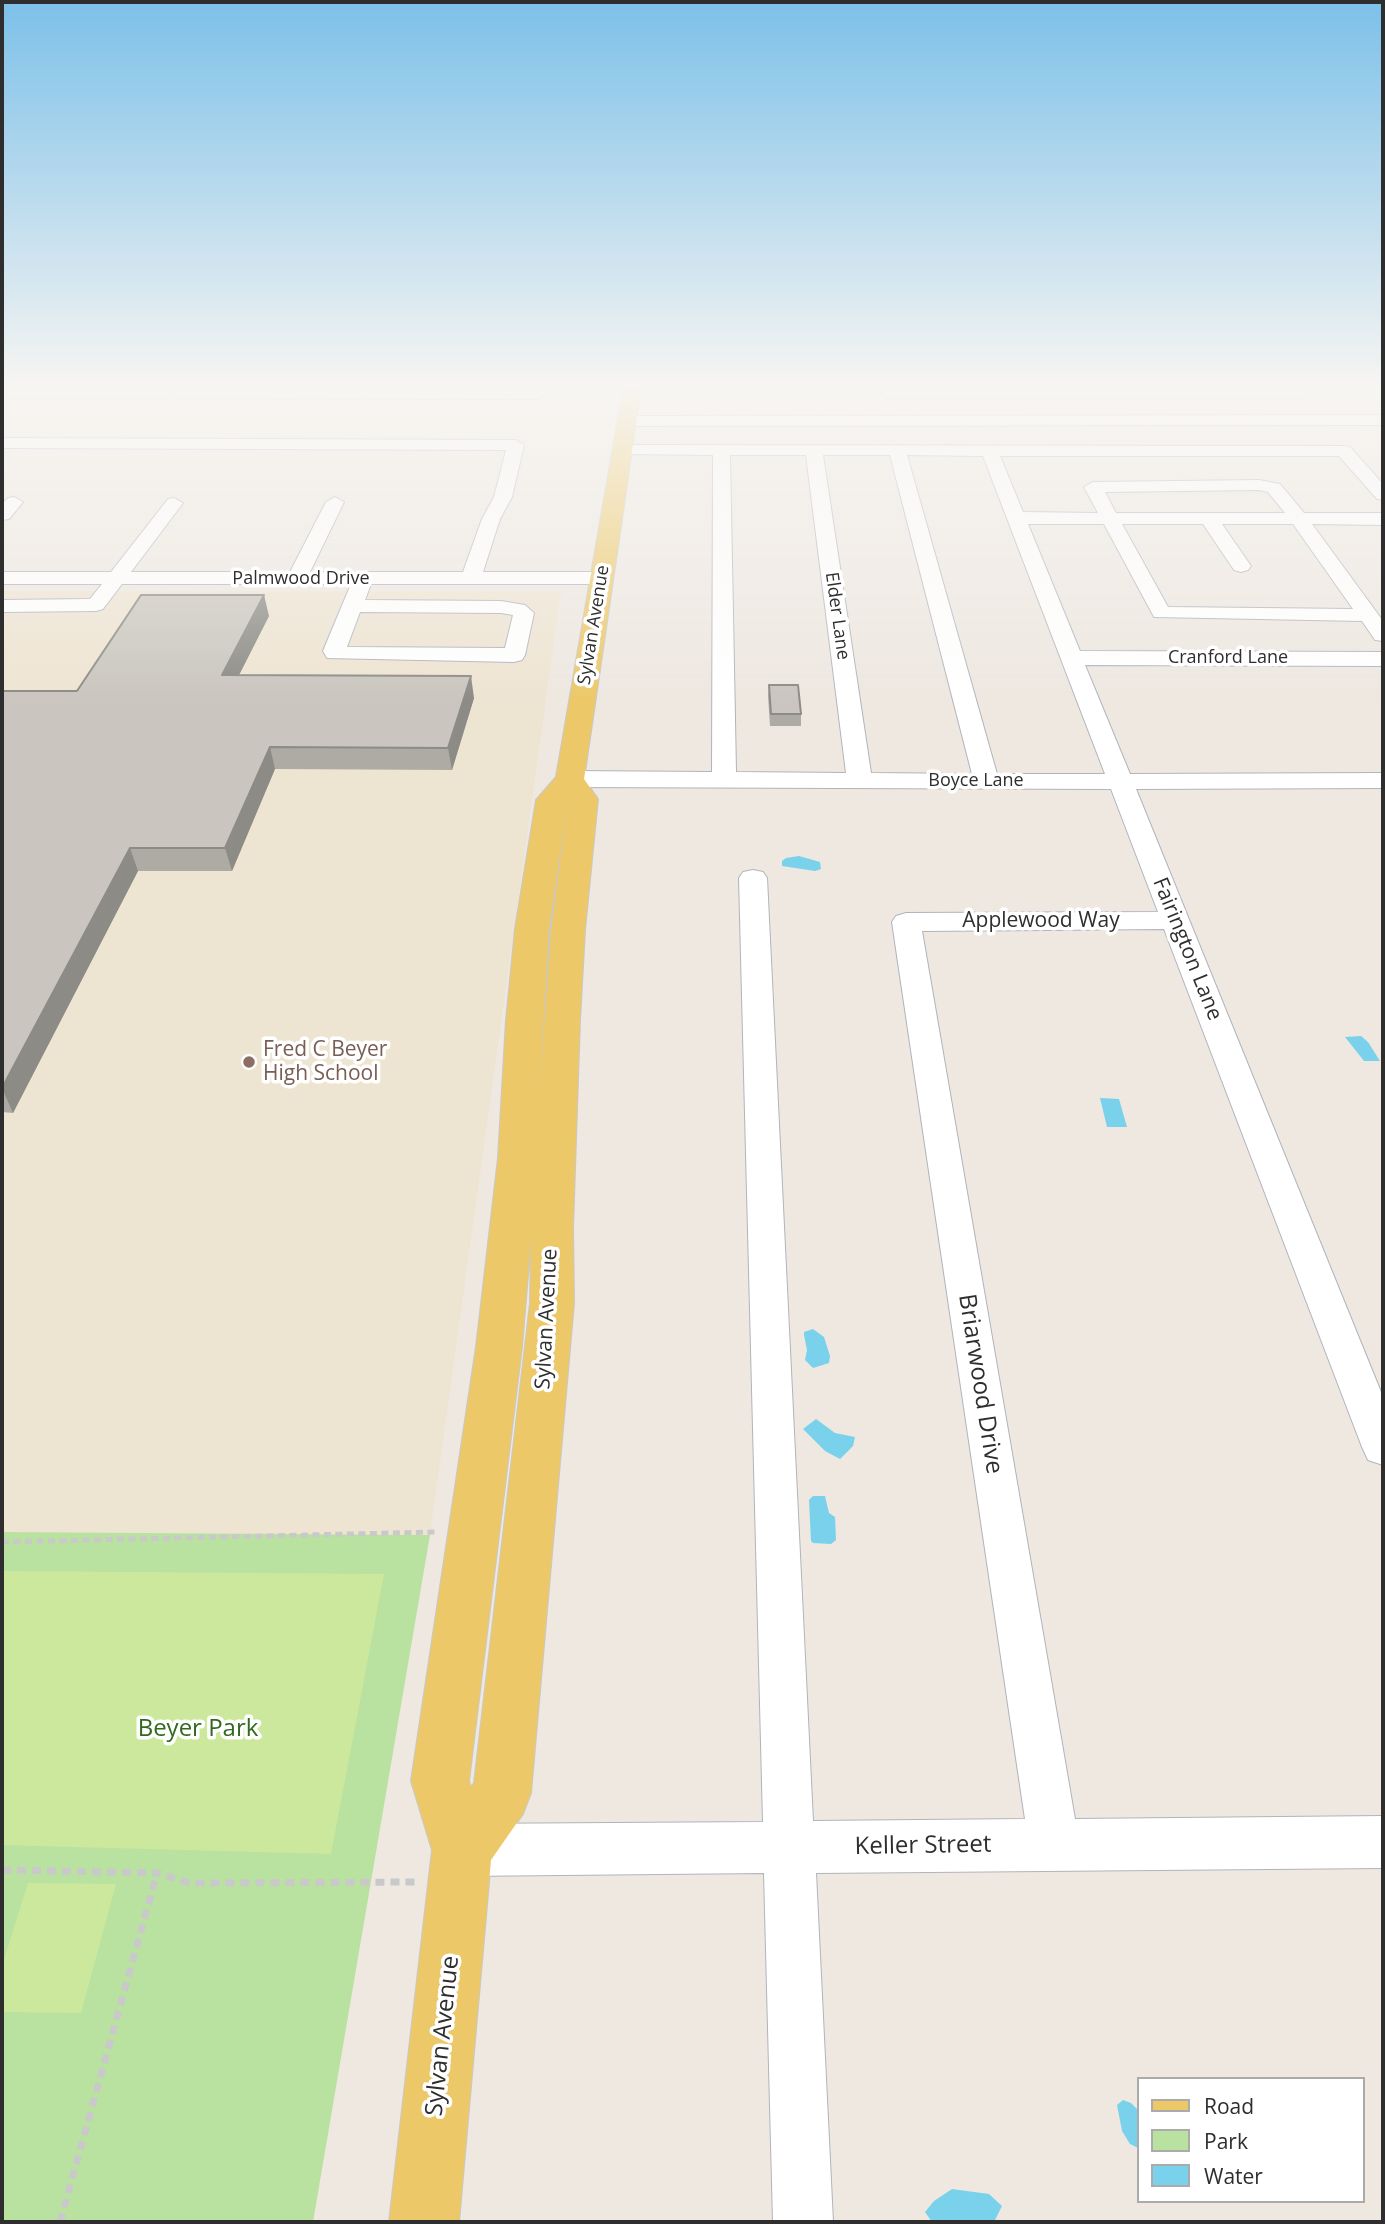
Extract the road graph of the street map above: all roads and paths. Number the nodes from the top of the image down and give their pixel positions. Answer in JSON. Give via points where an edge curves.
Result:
{"nodes":[{"id":1,"x":504,"y":493,"type":"edge"},
{"id":2,"x":615,"y":493,"type":"edge"},
{"id":3,"x":721,"y":493,"type":"edge"},
{"id":4,"x":820,"y":493,"type":"edge"},
{"id":5,"x":908,"y":493,"type":"edge"},
{"id":6,"x":1006,"y":493,"type":"edge"},
{"id":7,"x":1096,"y":493,"type":"edge"},
{"id":8,"x":1279,"y":493,"type":"edge"},
{"id":9,"x":335,"y":502,"type":"dead end"},
{"id":10,"x":174,"y":503,"type":"dead end"},
{"id":11,"x":1016,"y":518,"type":"junction"},
{"id":12,"x":1110,"y":518,"type":"junction"},
{"id":13,"x":1208,"y":518,"type":"junction"},
{"id":14,"x":1299,"y":519,"type":"junction"},
{"id":15,"x":1383,"y":519,"type":"edge"},
{"id":16,"x":1241,"y":566,"type":"dead end"},
{"id":17,"x":2,"y":578,"type":"edge"},
{"id":18,"x":601,"y":578,"type":"junction"},
{"id":19,"x":117,"y":579,"type":"junction"},
{"id":20,"x":363,"y":579,"type":"junction"},
{"id":21,"x":471,"y":579,"type":"junction"},
{"id":22,"x":296,"y":580,"type":"junction"},
{"id":23,"x":2,"y":606,"type":"edge"},
{"id":24,"x":352,"y":606,"type":"junction"},
{"id":25,"x":1368,"y":615,"type":"junction"},
{"id":26,"x":1383,"y":635,"type":"edge"},
{"id":27,"x":1072,"y":658,"type":"junction"},
{"id":28,"x":1383,"y":659,"type":"edge"},
{"id":29,"x":570,"y":779,"type":"junction"},
{"id":30,"x":724,"y":779,"type":"junction"},
{"id":31,"x":1383,"y":780,"type":"edge"},
{"id":32,"x":860,"y":781,"type":"junction"},
{"id":33,"x":986,"y":781,"type":"junction"},
{"id":34,"x":1119,"y":782,"type":"junction"},
{"id":35,"x":753,"y":878,"type":"dead end"},
{"id":36,"x":1177,"y":920,"type":"junction"},
{"id":37,"x":906,"y":922,"type":"joint"},
{"id":38,"x":1380,"y":1428,"type":"edge"},
{"id":39,"x":473,"y":1531,"type":"junction"},
{"id":40,"x":2,"y":1542,"type":"edge"},
{"id":41,"x":1383,"y":1842,"type":"edge"},
{"id":42,"x":1055,"y":1845,"type":"junction"},
{"id":43,"x":788,"y":1847,"type":"junction"},
{"id":44,"x":461,"y":1866,"type":"junction"},
{"id":45,"x":2,"y":1870,"type":"edge"},
{"id":46,"x":157,"y":1873,"type":"junction"},
{"id":47,"x":60,"y":2222,"type":"edge"},
{"id":48,"x":424,"y":2222,"type":"edge"},
{"id":49,"x":803,"y":2222,"type":"edge"}],
"edges":[{"from":1,"to":21,"type":"street"},
{"from":2,"to":18,"type":"main road","name":"Sylvan Avenue"},
{"from":3,"to":30,"type":"street"},
{"from":4,"to":32,"type":"street","name":"Elder Lane"},
{"from":5,"to":33,"type":"street"},
{"from":6,"to":11,"type":"street","name":"Fairington Lane"},
{"from":7,"to":12,"type":"street"},
{"from":8,"to":14,"type":"street"},
{"from":9,"to":22,"type":"street"},
{"from":10,"to":19,"type":"street"},
{"from":11,"to":12,"type":"street"},
{"from":11,"to":27,"type":"street","name":"Fairington Lane"},
{"from":12,"to":13,"type":"street"},
{"from":12,"to":25,"type":"street","via":[[1161,613]]},
{"from":13,"to":14,"type":"street"},
{"from":13,"to":16,"type":"street"},
{"from":14,"to":15,"type":"street"},
{"from":14,"to":25,"type":"street"},
{"from":17,"to":19,"type":"street","name":"Palmwood Drive"},
{"from":18,"to":21,"type":"street","name":"Palmwood Drive"},
{"from":18,"to":29,"type":"main road","name":"Sylvan Avenue"},
{"from":19,"to":22,"type":"street","name":"Palmwood Drive"},
{"from":19,"to":23,"type":"street","via":[[96,605]]},
{"from":20,"to":21,"type":"street","name":"Palmwood Drive"},
{"from":20,"to":22,"type":"street","name":"Palmwood Drive"},
{"from":20,"to":24,"type":"street"},
{"from":24,"to":24,"type":"street","via":[[335,653],[514,655],[524,613],[501,607]]},
{"from":25,"to":26,"type":"street"},
{"from":27,"to":28,"type":"street","name":"Cranford Lane"},
{"from":27,"to":34,"type":"street","name":"Fairington Lane"},
{"from":29,"to":30,"type":"street","name":"Boyce Lane"},
{"from":29,"to":39,"type":"main road","name":"Sylvan Avenue","via":[[551,800],[532,929],[519,1146],[501,1333]]},
{"from":29,"to":44,"type":"main road","name":"Sylvan Avenue","via":[[583,799],[568,930],[552,1303],[530,1531],[502,1793]]},
{"from":30,"to":32,"type":"street","name":"Boyce Lane"},
{"from":31,"to":34,"type":"street","name":"Boyce Lane"},
{"from":32,"to":33,"type":"street","name":"Boyce Lane"},
{"from":33,"to":34,"type":"street","name":"Boyce Lane"},
{"from":34,"to":36,"type":"street","name":"Fairington Lane"},
{"from":35,"to":43,"type":"street"},
{"from":36,"to":37,"type":"street","name":"Applewood Way"},
{"from":36,"to":38,"type":"street","name":"Fairington Lane"},
{"from":37,"to":42,"type":"street","name":"Briarwood Drive"},
{"from":39,"to":40,"type":"path"},
{"from":39,"to":44,"type":"main road","name":"Sylvan Avenue","via":[[440,1781]]},
{"from":41,"to":42,"type":"street","name":"Keller Street"},
{"from":42,"to":43,"type":"street","name":"Keller Street"},
{"from":43,"to":44,"type":"street","name":"Keller Street"},
{"from":43,"to":49,"type":"street"},
{"from":44,"to":46,"type":"path","via":[[189,1883]]},
{"from":44,"to":48,"type":"main road","name":"Sylvan Avenue"},
{"from":45,"to":46,"type":"path"},
{"from":46,"to":47,"type":"path"}]}
